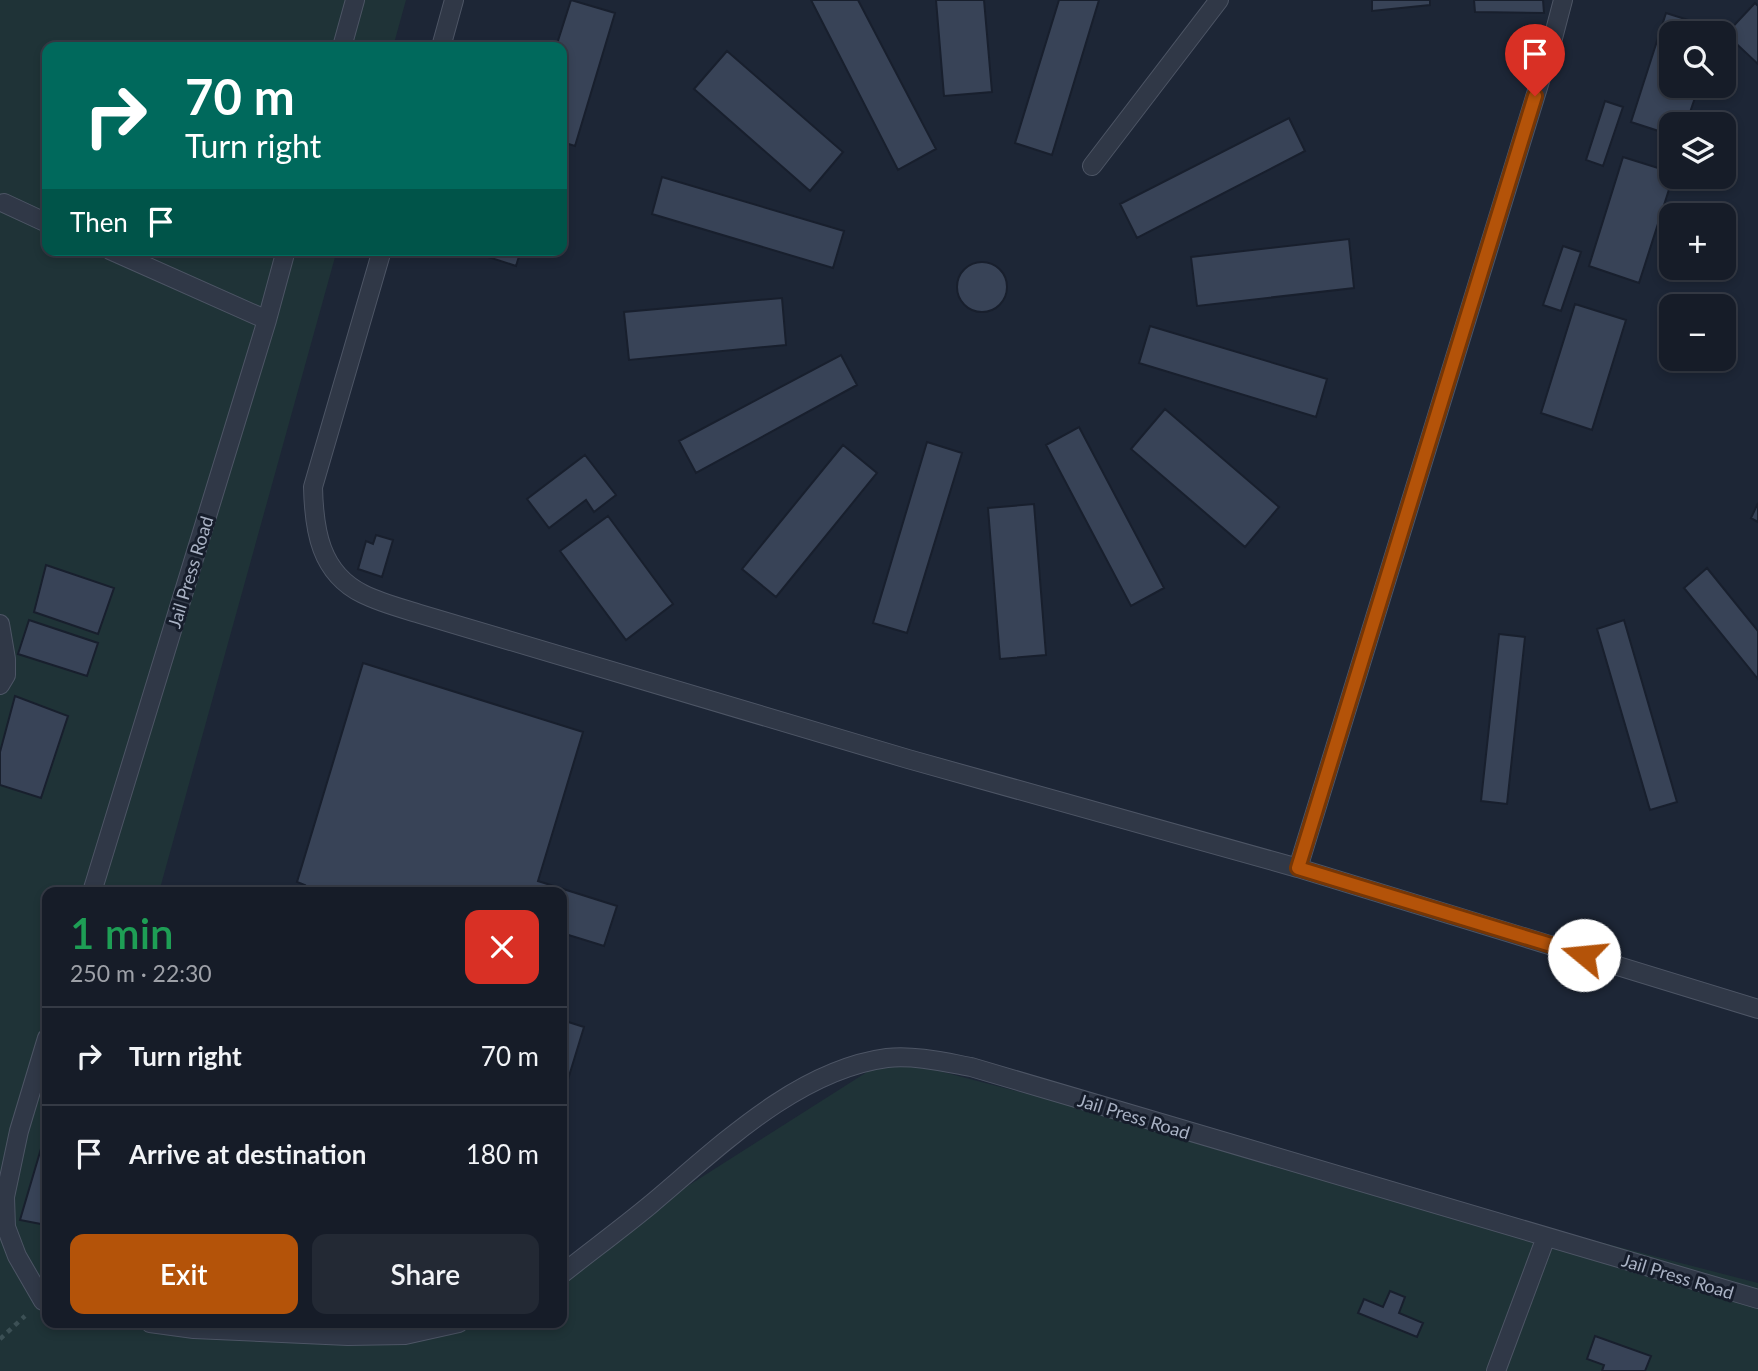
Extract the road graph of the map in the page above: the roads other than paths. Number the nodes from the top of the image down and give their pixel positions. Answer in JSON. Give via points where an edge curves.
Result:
{"nodes":[{"id":1,"x":355,"y":0,"type":"edge"},
{"id":2,"x":454,"y":0,"type":"edge"},
{"id":3,"x":1219,"y":0,"type":"edge"},
{"id":4,"x":1563,"y":0,"type":"edge"},
{"id":5,"x":343,"y":42,"type":"edge"},
{"id":6,"x":441,"y":42,"type":"edge"},
{"id":7,"x":1091,"y":166,"type":"dead end"},
{"id":8,"x":1,"y":209,"type":"edge"},
{"id":9,"x":42,"y":221,"type":"edge"},
{"id":10,"x":123,"y":256,"type":"edge"},
{"id":11,"x":284,"y":256,"type":"edge"},
{"id":12,"x":380,"y":256,"type":"edge"},
{"id":13,"x":267,"y":320,"type":"junction"},
{"id":14,"x":0,"y":624,"type":"edge"},
{"id":15,"x":0,"y":685,"type":"edge"},
{"id":16,"x":1298,"y":868,"type":"junction"},
{"id":17,"x":94,"y":887,"type":"edge"},
{"id":18,"x":1758,"y":1009,"type":"edge"},
{"id":19,"x":42,"y":1055,"type":"edge"},
{"id":20,"x":1546,"y":1237,"type":"junction"},
{"id":21,"x":567,"y":1270,"type":"edge"},
{"id":22,"x":42,"y":1296,"type":"edge"},
{"id":23,"x":1758,"y":1299,"type":"edge"},
{"id":24,"x":186,"y":1328,"type":"edge"},
{"id":25,"x":436,"y":1328,"type":"edge"},
{"id":26,"x":1496,"y":1371,"type":"edge"}],
"edges":[{"from":1,"to":5,"type":"lane"},
{"from":2,"to":6,"type":"lane"},
{"from":3,"to":7,"type":"lane"},
{"from":4,"to":16,"type":"lane"},
{"from":8,"to":9,"type":"lane"},
{"from":10,"to":13,"type":"lane"},
{"from":11,"to":13,"type":"lane","name":"Jail Press Road"},
{"from":12,"to":16,"type":"lane","via":[[313,487],[317,537],[328,562],[362,593],[908,759]]},
{"from":13,"to":17,"type":"lane","name":"Jail Press Road"},
{"from":14,"to":15,"type":"lane","via":[[6,675]]},
{"from":16,"to":18,"type":"lane"},
{"from":19,"to":22,"type":"lane","via":[[5,1197],[6,1227],[17,1256]]},
{"from":20,"to":21,"type":"lane","name":"Jail Press Road","via":[[971,1067],[889,1058],[855,1065],[769,1108]]},
{"from":20,"to":23,"type":"lane","name":"Jail Press Road"},
{"from":20,"to":26,"type":"lane"},
{"from":24,"to":25,"type":"lane","via":[[348,1336],[405,1335]]}]}
